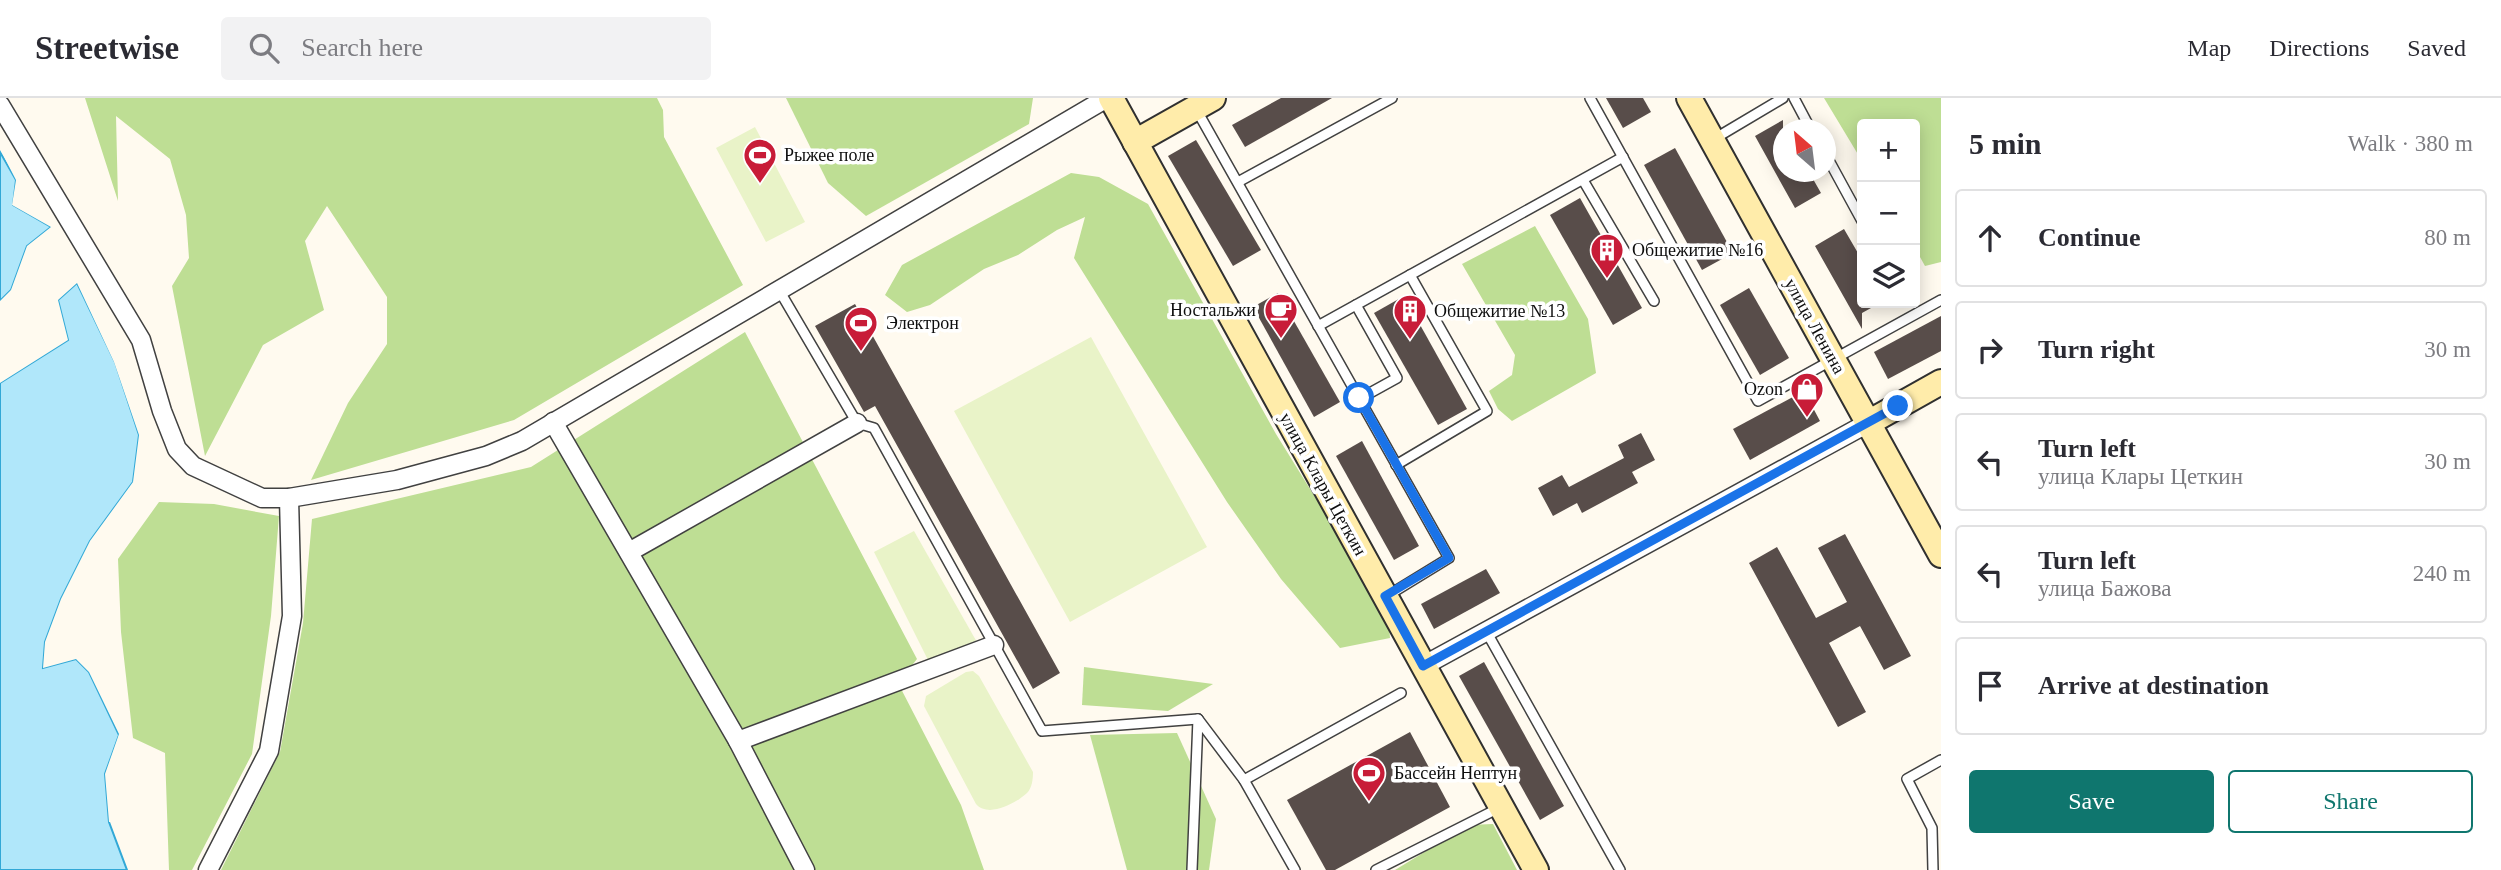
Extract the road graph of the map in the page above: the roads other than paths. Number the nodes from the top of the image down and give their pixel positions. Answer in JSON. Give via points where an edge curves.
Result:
{"nodes":[{"id":1,"x":1109,"y":98,"type":"edge"},
{"id":2,"x":1391,"y":98,"type":"edge"},
{"id":3,"x":1590,"y":98,"type":"edge"},
{"id":4,"x":1689,"y":98,"type":"edge"},
{"id":5,"x":1783,"y":98,"type":"edge"},
{"id":6,"x":1794,"y":98,"type":"edge"},
{"id":7,"x":1204,"y":103,"type":"edge"},
{"id":8,"x":0,"y":105,"type":"edge"},
{"id":9,"x":1805,"y":119,"type":"edge"},
{"id":10,"x":1712,"y":140,"type":"junction"},
{"id":11,"x":1135,"y":142,"type":"junction"},
{"id":12,"x":1623,"y":157,"type":"junction"},
{"id":13,"x":1836,"y":175,"type":"edge"},
{"id":14,"x":1583,"y":180,"type":"junction"},
{"id":15,"x":1238,"y":182,"type":"junction"},
{"id":16,"x":1857,"y":212,"type":"edge"},
{"id":17,"x":1410,"y":275,"type":"junction"},
{"id":18,"x":779,"y":290,"type":"junction"},
{"id":19,"x":1941,"y":300,"type":"edge"},
{"id":20,"x":1654,"y":301,"type":"dead end"},
{"id":21,"x":1356,"y":305,"type":"junction"},
{"id":22,"x":1318,"y":326,"type":"junction"},
{"id":23,"x":1833,"y":359,"type":"junction"},
{"id":24,"x":1941,"y":382,"type":"edge"},
{"id":25,"x":1359,"y":398,"type":"junction"},
{"id":26,"x":553,"y":422,"type":"junction"},
{"id":27,"x":856,"y":423,"type":"junction"},
{"id":28,"x":1868,"y":423,"type":"junction"},
{"id":29,"x":1396,"y":464,"type":"junction"},
{"id":30,"x":289,"y":498,"type":"junction"},
{"id":31,"x":629,"y":552,"type":"junction"},
{"id":32,"x":1941,"y":555,"type":"edge"},
{"id":33,"x":1385,"y":596,"type":"junction"},
{"id":34,"x":1486,"y":631,"type":"junction"},
{"id":35,"x":994,"y":645,"type":"junction"},
{"id":36,"x":1423,"y":666,"type":"junction"},
{"id":37,"x":1401,"y":693,"type":"dead end"},
{"id":38,"x":1198,"y":719,"type":"junction"},
{"id":39,"x":738,"y":741,"type":"junction"},
{"id":40,"x":1941,"y":760,"type":"edge"},
{"id":41,"x":1244,"y":780,"type":"junction"},
{"id":42,"x":1501,"y":807,"type":"junction"},
{"id":43,"x":208,"y":870,"type":"edge"},
{"id":44,"x":805,"y":870,"type":"edge"},
{"id":45,"x":1192,"y":870,"type":"edge"},
{"id":46,"x":1294,"y":870,"type":"edge"},
{"id":47,"x":1376,"y":870,"type":"edge"},
{"id":48,"x":1536,"y":870,"type":"edge"},
{"id":49,"x":1620,"y":870,"type":"edge"},
{"id":50,"x":1933,"y":870,"type":"edge"}],
"edges":[{"from":1,"to":11,"type":"street","name":"улица Клары Цеткин"},
{"from":1,"to":18,"type":"street"},
{"from":2,"to":15,"type":"lane"},
{"from":3,"to":12,"type":"lane"},
{"from":4,"to":10,"type":"street","name":"улица Ленина"},
{"from":5,"to":10,"type":"lane"},
{"from":6,"to":9,"type":"lane"},
{"from":7,"to":11,"type":"street"},
{"from":7,"to":15,"type":"lane"},
{"from":8,"to":30,"type":"street","via":[[141,340],[177,449],[193,466],[262,498]]},
{"from":10,"to":23,"type":"street","name":"улица Ленина"},
{"from":11,"to":33,"type":"street","name":"улица Клары Цеткин"},
{"from":12,"to":14,"type":"lane"},
{"from":12,"to":23,"type":"lane","via":[[1758,401]]},
{"from":13,"to":16,"type":"lane"},
{"from":14,"to":17,"type":"lane"},
{"from":14,"to":20,"type":"lane"},
{"from":15,"to":22,"type":"lane"},
{"from":17,"to":21,"type":"lane"},
{"from":17,"to":29,"type":"lane","via":[[1487,411]]},
{"from":18,"to":26,"type":"street"},
{"from":18,"to":27,"type":"lane"},
{"from":19,"to":23,"type":"lane"},
{"from":21,"to":22,"type":"lane"},
{"from":21,"to":25,"type":"lane","via":[[1396,377]]},
{"from":22,"to":25,"type":"lane"},
{"from":23,"to":28,"type":"street","name":"улица Ленина"},
{"from":24,"to":28,"type":"street"},
{"from":25,"to":29,"type":"lane"},
{"from":26,"to":30,"type":"street","via":[[486,456],[397,480]]},
{"from":26,"to":31,"type":"street"},
{"from":27,"to":31,"type":"street"},
{"from":27,"to":35,"type":"lane","via":[[874,428]]},
{"from":28,"to":32,"type":"street","name":"улица Ленина"},
{"from":28,"to":34,"type":"street"},
{"from":29,"to":33,"type":"lane","via":[[1449,558]]},
{"from":30,"to":43,"type":"street","via":[[292,616],[269,751]]},
{"from":31,"to":39,"type":"street"},
{"from":33,"to":36,"type":"street","name":"улица Клары Цеткин"},
{"from":34,"to":36,"type":"street"},
{"from":34,"to":49,"type":"lane"},
{"from":35,"to":38,"type":"lane","via":[[1042,731]]},
{"from":35,"to":39,"type":"street"},
{"from":36,"to":42,"type":"street","name":"улица Клары Цеткин"},
{"from":37,"to":41,"type":"lane"},
{"from":38,"to":41,"type":"lane"},
{"from":38,"to":45,"type":"lane"},
{"from":39,"to":44,"type":"street"},
{"from":40,"to":50,"type":"lane","via":[[1907,779],[1932,828]]},
{"from":41,"to":46,"type":"lane"},
{"from":42,"to":47,"type":"lane"},
{"from":42,"to":48,"type":"street","name":"улица Клары Цеткин"}]}
